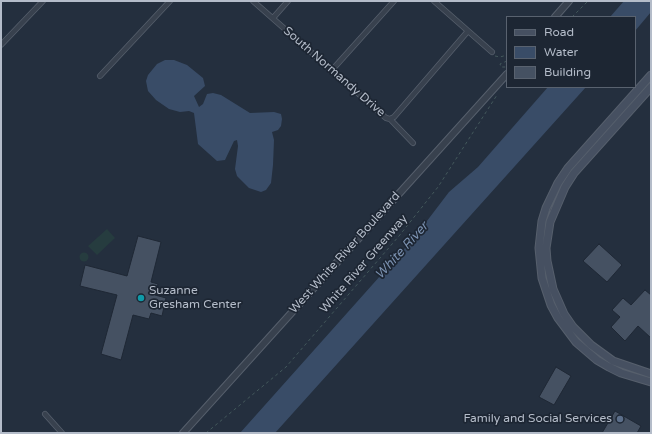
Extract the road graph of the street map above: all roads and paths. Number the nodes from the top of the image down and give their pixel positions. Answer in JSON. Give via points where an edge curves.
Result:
{"nodes":[{"id":1,"x":43,"y":1,"type":"edge"},
{"id":2,"x":170,"y":1,"type":"edge"},
{"id":3,"x":253,"y":1,"type":"edge"},
{"id":4,"x":288,"y":1,"type":"edge"},
{"id":5,"x":394,"y":1,"type":"edge"},
{"id":6,"x":434,"y":1,"type":"edge"},
{"id":7,"x":569,"y":1,"type":"edge"},
{"id":8,"x":588,"y":1,"type":"edge"},
{"id":9,"x":556,"y":16,"type":"edge"},
{"id":10,"x":573,"y":16,"type":"edge"},
{"id":11,"x":273,"y":18,"type":"junction"},
{"id":12,"x":468,"y":31,"type":"junction"},
{"id":13,"x":2,"y":43,"type":"edge"},
{"id":14,"x":492,"y":52,"type":"joint"},
{"id":15,"x":506,"y":55,"type":"edge"},
{"id":16,"x":506,"y":61,"type":"edge"},
{"id":17,"x":506,"y":66,"type":"edge"},
{"id":18,"x":332,"y":70,"type":"junction"},
{"id":19,"x":506,"y":75,"type":"edge"},
{"id":20,"x":651,"y":75,"type":"edge"},
{"id":21,"x":100,"y":76,"type":"dead end"},
{"id":22,"x":651,"y":87,"type":"edge"},
{"id":23,"x":498,"y":93,"type":"dead end"},
{"id":24,"x":390,"y":119,"type":"junction"},
{"id":25,"x":413,"y":143,"type":"dead end"},
{"id":26,"x":651,"y":374,"type":"edge"},
{"id":27,"x":651,"y":382,"type":"edge"},
{"id":28,"x":45,"y":414,"type":"dead end"},
{"id":29,"x":62,"y":433,"type":"edge"},
{"id":30,"x":183,"y":433,"type":"edge"},
{"id":31,"x":206,"y":433,"type":"edge"}],
"edges":[{"from":1,"to":13,"type":"street"},
{"from":2,"to":21,"type":"street"},
{"from":3,"to":11,"type":"street","name":"South Normandy Drive"},
{"from":4,"to":11,"type":"street"},
{"from":5,"to":18,"type":"street"},
{"from":6,"to":12,"type":"street"},
{"from":7,"to":9,"type":"street"},
{"from":8,"to":10,"type":"path"},
{"from":11,"to":18,"type":"street","name":"South Normandy Drive"},
{"from":12,"to":14,"type":"street"},
{"from":12,"to":24,"type":"street"},
{"from":14,"to":15,"type":"path","via":[[495,57]]},
{"from":16,"to":17,"type":"path","via":[[500,64],[501,67]]},
{"from":18,"to":24,"type":"street","name":"South Normandy Drive"},
{"from":19,"to":30,"type":"street","name":"West White River Boulevard"},
{"from":20,"to":27,"type":"main road","via":[[568,168],[558,183],[542,221],[539,248],[542,278],[551,305],[576,342],[609,367]]},
{"from":22,"to":26,"type":"main road","via":[[574,173],[550,222],[546,248],[553,289],[564,314],[577,332],[591,346],[613,361]]},
{"from":23,"to":31,"type":"path","name":"White River Greenway","via":[[438,188],[399,236],[286,367]]},
{"from":24,"to":25,"type":"street","name":"South Normandy Drive"},
{"from":28,"to":29,"type":"street"}]}
